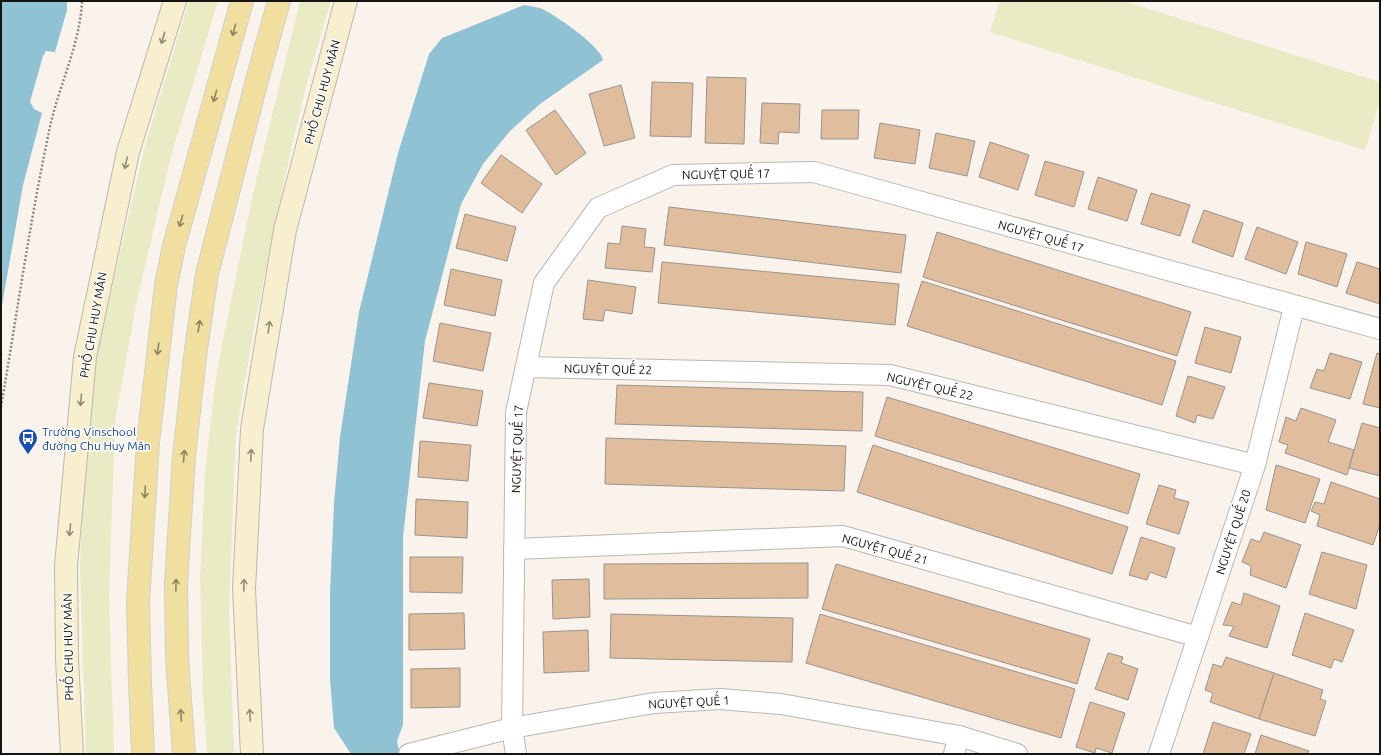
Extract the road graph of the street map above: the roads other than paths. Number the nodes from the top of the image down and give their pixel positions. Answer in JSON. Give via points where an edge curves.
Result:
{"nodes":[{"id":1,"x":175,"y":1,"type":"edge"},
{"id":2,"x":242,"y":1,"type":"edge"},
{"id":3,"x":279,"y":1,"type":"edge"},
{"id":4,"x":346,"y":1,"type":"edge"},
{"id":5,"x":1294,"y":307,"type":"junction"},
{"id":6,"x":1380,"y":329,"type":"edge"},
{"id":7,"x":526,"y":367,"type":"junction"},
{"id":8,"x":1255,"y":465,"type":"junction"},
{"id":9,"x":514,"y":549,"type":"junction"},
{"id":10,"x":1198,"y":637,"type":"junction"},
{"id":11,"x":512,"y":728,"type":"junction"},
{"id":12,"x":956,"y":745,"type":"edge"},
{"id":13,"x":72,"y":754,"type":"edge"},
{"id":14,"x":143,"y":754,"type":"edge"},
{"id":15,"x":184,"y":754,"type":"edge"},
{"id":16,"x":252,"y":754,"type":"edge"},
{"id":17,"x":409,"y":754,"type":"edge"},
{"id":18,"x":516,"y":754,"type":"edge"},
{"id":19,"x":1017,"y":754,"type":"edge"},
{"id":20,"x":1160,"y":754,"type":"edge"}],
"edges":[{"from":1,"to":13,"type":"main road","name":"PHỐ CHU HUY MÂN","one_way":true,"via":[[128,152],[84,357],[66,566]]},
{"from":2,"to":14,"type":"main road","one_way":true,"via":[[174,246],[166,285],[148,442],[138,602]]},
{"from":15,"to":3,"type":"main road","one_way":true,"via":[[177,658],[176,584],[184,456],[196,349],[207,274],[256,80]]},
{"from":16,"to":4,"type":"main road","name":"PHỐ CHU HUY MÂN","one_way":true,"via":[[244,589],[252,429],[285,230]]},
{"from":5,"to":6,"type":"street","name":"NGUYỆT QUẾ 17"},
{"from":5,"to":7,"type":"street","name":"NGUYỆT QUẾ 17","via":[[814,172],[673,175],[598,208],[544,283]]},
{"from":5,"to":8,"type":"street","name":"NGUYỆT QUẾ 20"},
{"from":7,"to":8,"type":"street","name":"NGUYỆT QUẾ 22","via":[[890,375]]},
{"from":7,"to":9,"type":"street","name":"NGUYỆT QUẾ 17","via":[[516,412]]},
{"from":8,"to":10,"type":"street","name":"NGUYỆT QUẾ 20"},
{"from":9,"to":10,"type":"street","name":"NGUYỆT QUẾ 21","via":[[843,536]]},
{"from":9,"to":11,"type":"street","name":"NGUYỆT QUẾ 17"},
{"from":10,"to":20,"type":"street","name":"NGUYỆT QUẾ 20"},
{"from":11,"to":12,"type":"street","name":"NGUYỆT QUẾ 1","via":[[654,702],[720,699],[781,704]]},
{"from":11,"to":17,"type":"street","name":"NGUYỆT QUẾ 1"},
{"from":11,"to":18,"type":"street","name":"NGUYỆT QUẾ 17"},
{"from":12,"to":19,"type":"street","name":"NGUYỆT QUẾ 1"}]}
